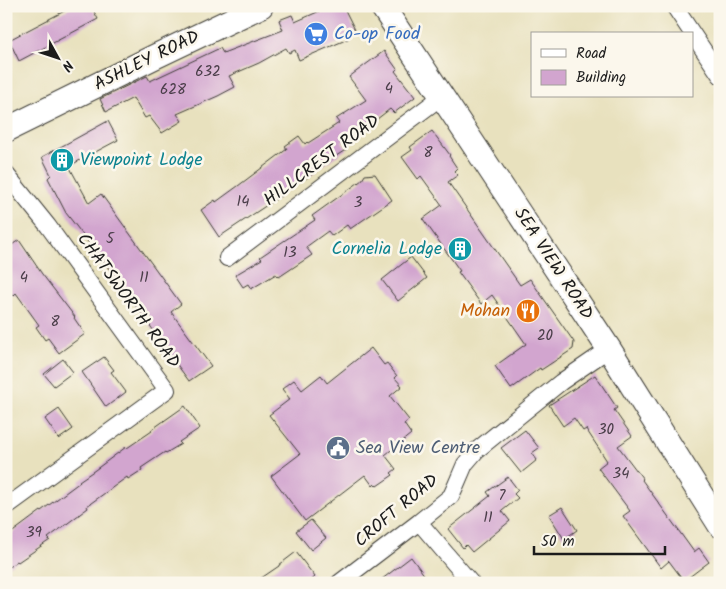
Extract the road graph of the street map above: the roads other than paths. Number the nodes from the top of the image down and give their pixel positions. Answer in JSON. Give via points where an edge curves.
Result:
{"nodes":[{"id":1,"x":262,"y":6,"type":"edge"},
{"id":2,"x":674,"y":6,"type":"edge"},
{"id":3,"x":384,"y":7,"type":"edge"},
{"id":4,"x":691,"y":32,"type":"edge"},
{"id":5,"x":694,"y":36,"type":"edge"},
{"id":6,"x":720,"y":75,"type":"edge"},
{"id":7,"x":441,"y":97,"type":"junction"},
{"id":8,"x":6,"y":130,"type":"edge"},
{"id":9,"x":6,"y":174,"type":"edge"},
{"id":10,"x":227,"y":258,"type":"dead end"},
{"id":11,"x":609,"y":349,"type":"junction"},
{"id":12,"x":6,"y":507,"type":"edge"},
{"id":13,"x":419,"y":522,"type":"junction"},
{"id":14,"x":720,"y":525,"type":"edge"},
{"id":15,"x":339,"y":583,"type":"edge"},
{"id":16,"x":471,"y":583,"type":"edge"}],
"edges":[{"from":1,"to":8,"type":"main road","name":"ASHLEY ROAD"},
{"from":2,"to":4,"type":"street"},
{"from":3,"to":7,"type":"main road","name":"SEA VIEW ROAD"},
{"from":5,"to":6,"type":"street"},
{"from":7,"to":10,"type":"street","name":"HILLCREST ROAD"},
{"from":7,"to":11,"type":"main road","name":"SEA VIEW ROAD"},
{"from":9,"to":12,"type":"street","name":"CHATSWORTH ROAD","via":[[48,226],[167,390]]},
{"from":11,"to":13,"type":"street","name":"CROFT ROAD","via":[[561,382],[477,450],[465,464],[451,496]]},
{"from":11,"to":14,"type":"main road","name":"SEA VIEW ROAD"},
{"from":13,"to":15,"type":"street","name":"CROFT ROAD"},
{"from":13,"to":16,"type":"street"}]}
